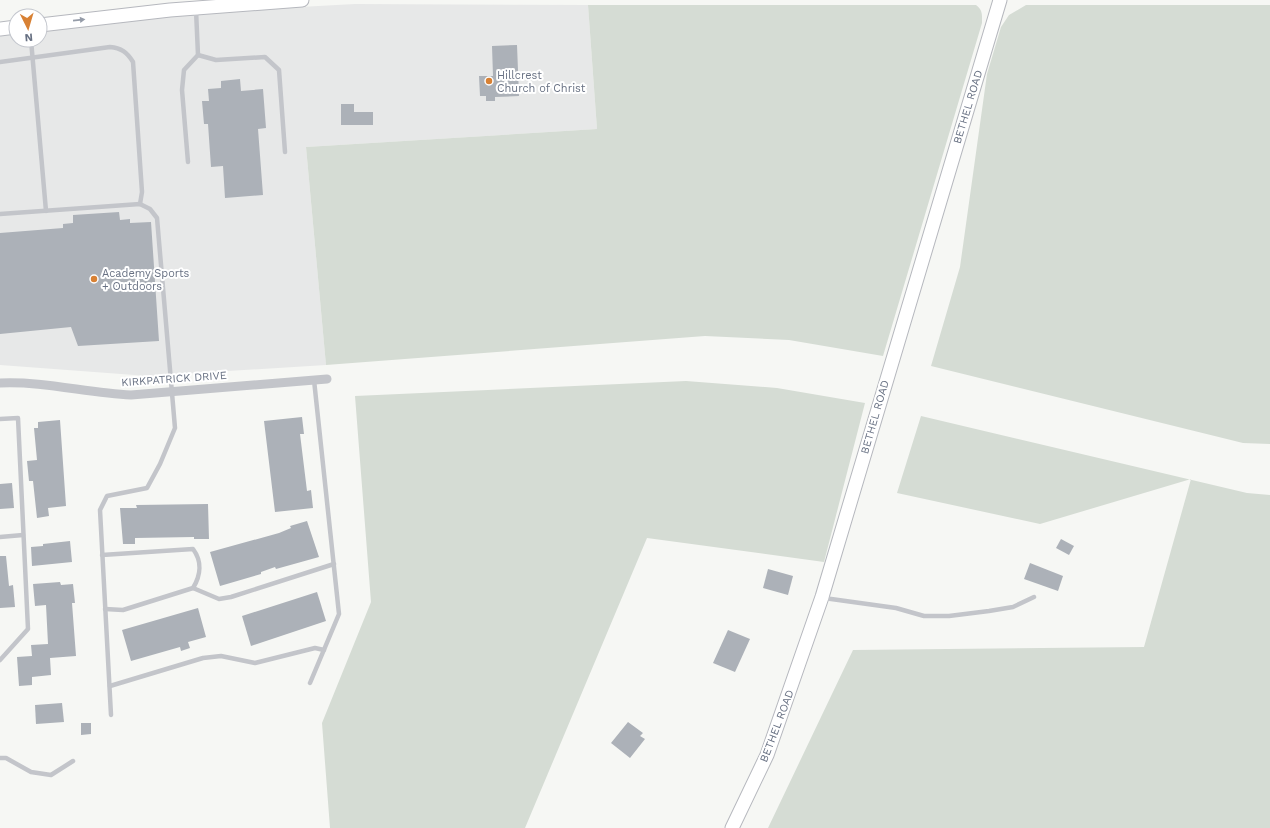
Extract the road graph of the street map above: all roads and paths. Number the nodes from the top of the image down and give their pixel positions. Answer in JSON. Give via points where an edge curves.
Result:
{"nodes":[{"id":1,"x":302,"y":0,"type":"edge"},
{"id":2,"x":1000,"y":0,"type":"edge"},
{"id":3,"x":196,"y":8,"type":"junction"},
{"id":4,"x":48,"y":24,"type":"edge"},
{"id":5,"x":32,"y":48,"type":"edge"},
{"id":6,"x":198,"y":55,"type":"junction"},
{"id":7,"x":33,"y":56,"type":"junction"},
{"id":8,"x":0,"y":62,"type":"edge"},
{"id":9,"x":285,"y":152,"type":"dead end"},
{"id":10,"x":188,"y":162,"type":"dead end"},
{"id":11,"x":140,"y":204,"type":"junction"},
{"id":12,"x":46,"y":211,"type":"junction"},
{"id":13,"x":0,"y":214,"type":"edge"},
{"id":14,"x":327,"y":379,"type":"dead end"},
{"id":15,"x":314,"y":380,"type":"junction"},
{"id":16,"x":0,"y":383,"type":"edge"},
{"id":17,"x":173,"y":392,"type":"junction"},
{"id":18,"x":0,"y":419,"type":"edge"},
{"id":19,"x":23,"y":535,"type":"junction"},
{"id":20,"x":0,"y":537,"type":"edge"},
{"id":21,"x":102,"y":555,"type":"junction"},
{"id":22,"x":334,"y":564,"type":"junction"},
{"id":23,"x":193,"y":588,"type":"junction"},
{"id":24,"x":1034,"y":597,"type":"dead end"},
{"id":25,"x":822,"y":598,"type":"junction"},
{"id":26,"x":105,"y":609,"type":"junction"},
{"id":27,"x":324,"y":650,"type":"junction"},
{"id":28,"x":0,"y":660,"type":"edge"},
{"id":29,"x":310,"y":683,"type":"dead end"},
{"id":30,"x":110,"y":686,"type":"junction"},
{"id":31,"x":111,"y":715,"type":"dead end"},
{"id":32,"x":0,"y":758,"type":"edge"},
{"id":33,"x":73,"y":761,"type":"dead end"},
{"id":34,"x":732,"y":828,"type":"edge"}],
"edges":[{"from":1,"to":3,"type":"main road"},
{"from":2,"to":25,"type":"main road","name":"BETHEL ROAD"},
{"from":4,"to":3,"type":"main road","one_way":true},
{"from":3,"to":6,"type":"lane"},
{"from":5,"to":7,"type":"lane"},
{"from":6,"to":9,"type":"lane","via":[[216,60],[265,57],[278,70]]},
{"from":6,"to":10,"type":"lane","via":[[184,70],[182,90]]},
{"from":7,"to":8,"type":"lane"},
{"from":7,"to":11,"type":"lane","via":[[110,46],[120,48],[129,55],[133,62],[142,192]]},
{"from":7,"to":12,"type":"lane"},
{"from":11,"to":12,"type":"lane"},
{"from":11,"to":17,"type":"lane","via":[[150,209],[157,218]]},
{"from":12,"to":13,"type":"lane"},
{"from":14,"to":15,"type":"street","name":"KIRKPATRICK DRIVE"},
{"from":15,"to":17,"type":"street","name":"KIRKPATRICK DRIVE"},
{"from":15,"to":22,"type":"lane"},
{"from":16,"to":17,"type":"street","name":"KIRKPATRICK DRIVE","via":[[40,384],[105,394]]},
{"from":17,"to":21,"type":"lane","via":[[175,428],[147,488],[107,496],[100,510]]},
{"from":18,"to":19,"type":"lane","via":[[18,418]]},
{"from":19,"to":20,"type":"lane"},
{"from":19,"to":28,"type":"lane","via":[[28,628]]},
{"from":21,"to":23,"type":"lane","via":[[193,549],[200,566],[199,578]]},
{"from":21,"to":26,"type":"lane"},
{"from":22,"to":23,"type":"lane","via":[[231,597],[219,599]]},
{"from":22,"to":27,"type":"lane","via":[[339,614]]},
{"from":23,"to":26,"type":"lane","via":[[123,610]]},
{"from":24,"to":25,"type":"lane","via":[[1013,607],[949,616],[924,616],[896,608]]},
{"from":25,"to":34,"type":"main road","name":"BETHEL ROAD","via":[[768,755]]},
{"from":26,"to":30,"type":"lane"},
{"from":27,"to":29,"type":"lane"},
{"from":27,"to":30,"type":"lane","via":[[315,648],[255,663],[221,656],[203,658]]},
{"from":30,"to":31,"type":"lane"},
{"from":32,"to":33,"type":"lane","via":[[6,758],[31,772],[51,775]]}]}
